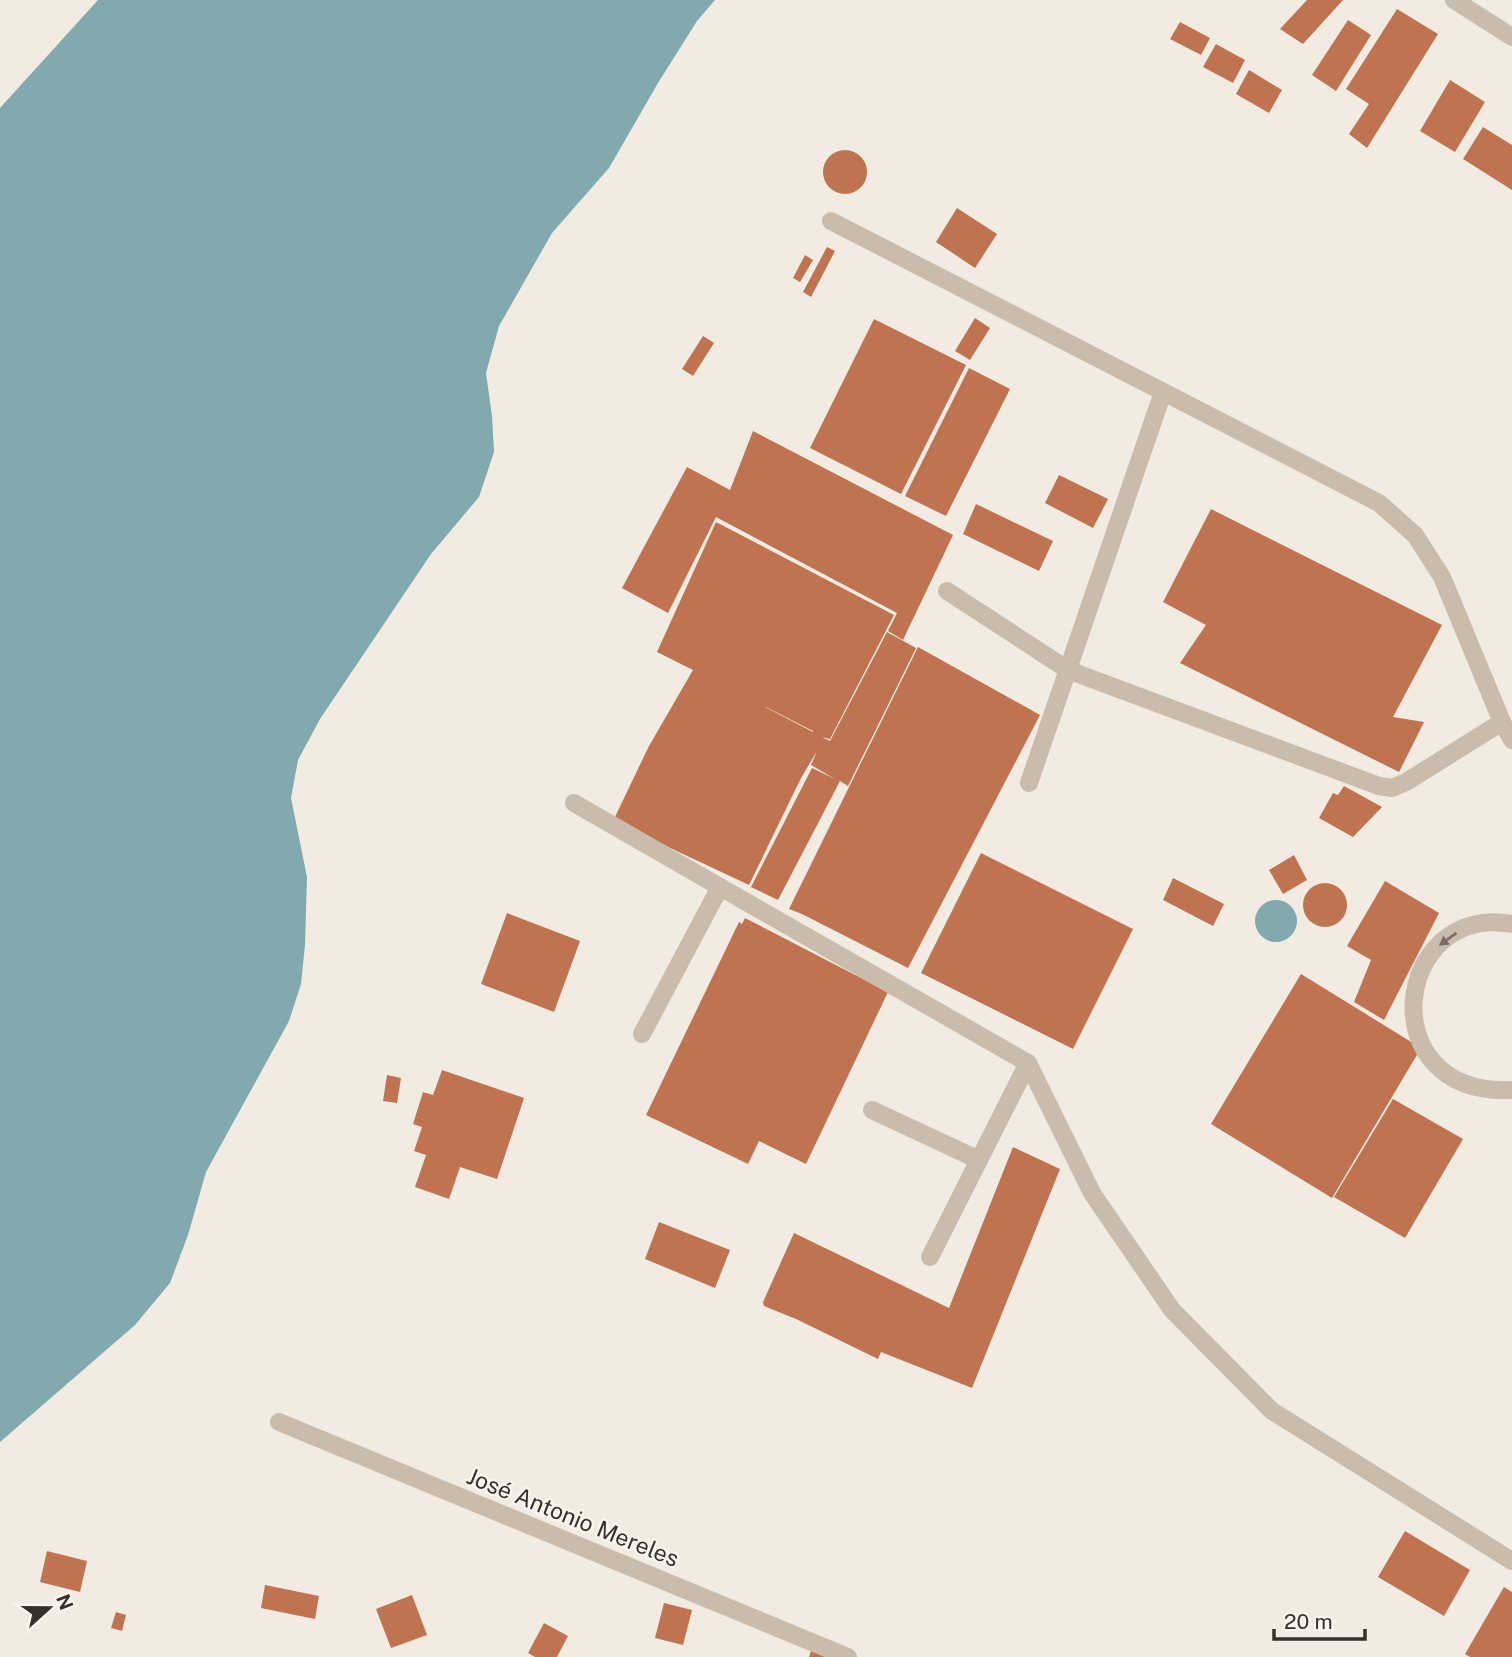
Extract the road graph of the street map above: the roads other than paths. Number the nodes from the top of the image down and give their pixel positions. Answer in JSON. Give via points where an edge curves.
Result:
{"nodes":[{"id":1,"x":1454,"y":0,"type":"edge"},
{"id":2,"x":1512,"y":37,"type":"edge"},
{"id":3,"x":831,"y":221,"type":"dead end"},
{"id":4,"x":1163,"y":392,"type":"junction"},
{"id":5,"x":947,"y":591,"type":"dead end"},
{"id":6,"x":1068,"y":670,"type":"junction"},
{"id":7,"x":1508,"y":732,"type":"edge"},
{"id":8,"x":1029,"y":783,"type":"dead end"},
{"id":9,"x":574,"y":803,"type":"dead end"},
{"id":10,"x":720,"y":887,"type":"junction"},
{"id":11,"x":1512,"y":924,"type":"edge"},
{"id":12,"x":642,"y":1034,"type":"dead end"},
{"id":13,"x":1028,"y":1063,"type":"junction"},
{"id":14,"x":1512,"y":1090,"type":"edge"},
{"id":15,"x":872,"y":1110,"type":"dead end"},
{"id":16,"x":979,"y":1160,"type":"junction"},
{"id":17,"x":930,"y":1257,"type":"dead end"},
{"id":18,"x":279,"y":1422,"type":"dead end"},
{"id":19,"x":1512,"y":1561,"type":"edge"},
{"id":20,"x":848,"y":1657,"type":"edge"}],
"edges":[{"from":1,"to":2,"type":"street"},
{"from":3,"to":4,"type":"street"},
{"from":4,"to":6,"type":"street"},
{"from":4,"to":7,"type":"street","via":[[1379,503],[1415,535],[1442,577]]},
{"from":5,"to":6,"type":"street"},
{"from":6,"to":7,"type":"street","via":[[1392,788]]},
{"from":6,"to":8,"type":"street"},
{"from":9,"to":10,"type":"street"},
{"from":10,"to":12,"type":"street"},
{"from":10,"to":13,"type":"street"},
{"from":11,"to":14,"type":"street","one_way":true,"via":[[1498,921],[1470,926],[1445,939],[1426,960],[1415,986],[1413,1015],[1420,1042],[1437,1066],[1460,1083],[1488,1091]]},
{"from":13,"to":16,"type":"street"},
{"from":13,"to":19,"type":"street","via":[[1092,1193],[1172,1310],[1272,1411]]},
{"from":15,"to":16,"type":"street"},
{"from":16,"to":17,"type":"street"},
{"from":18,"to":20,"type":"street","name":"José Antonio Mereles"}]}
